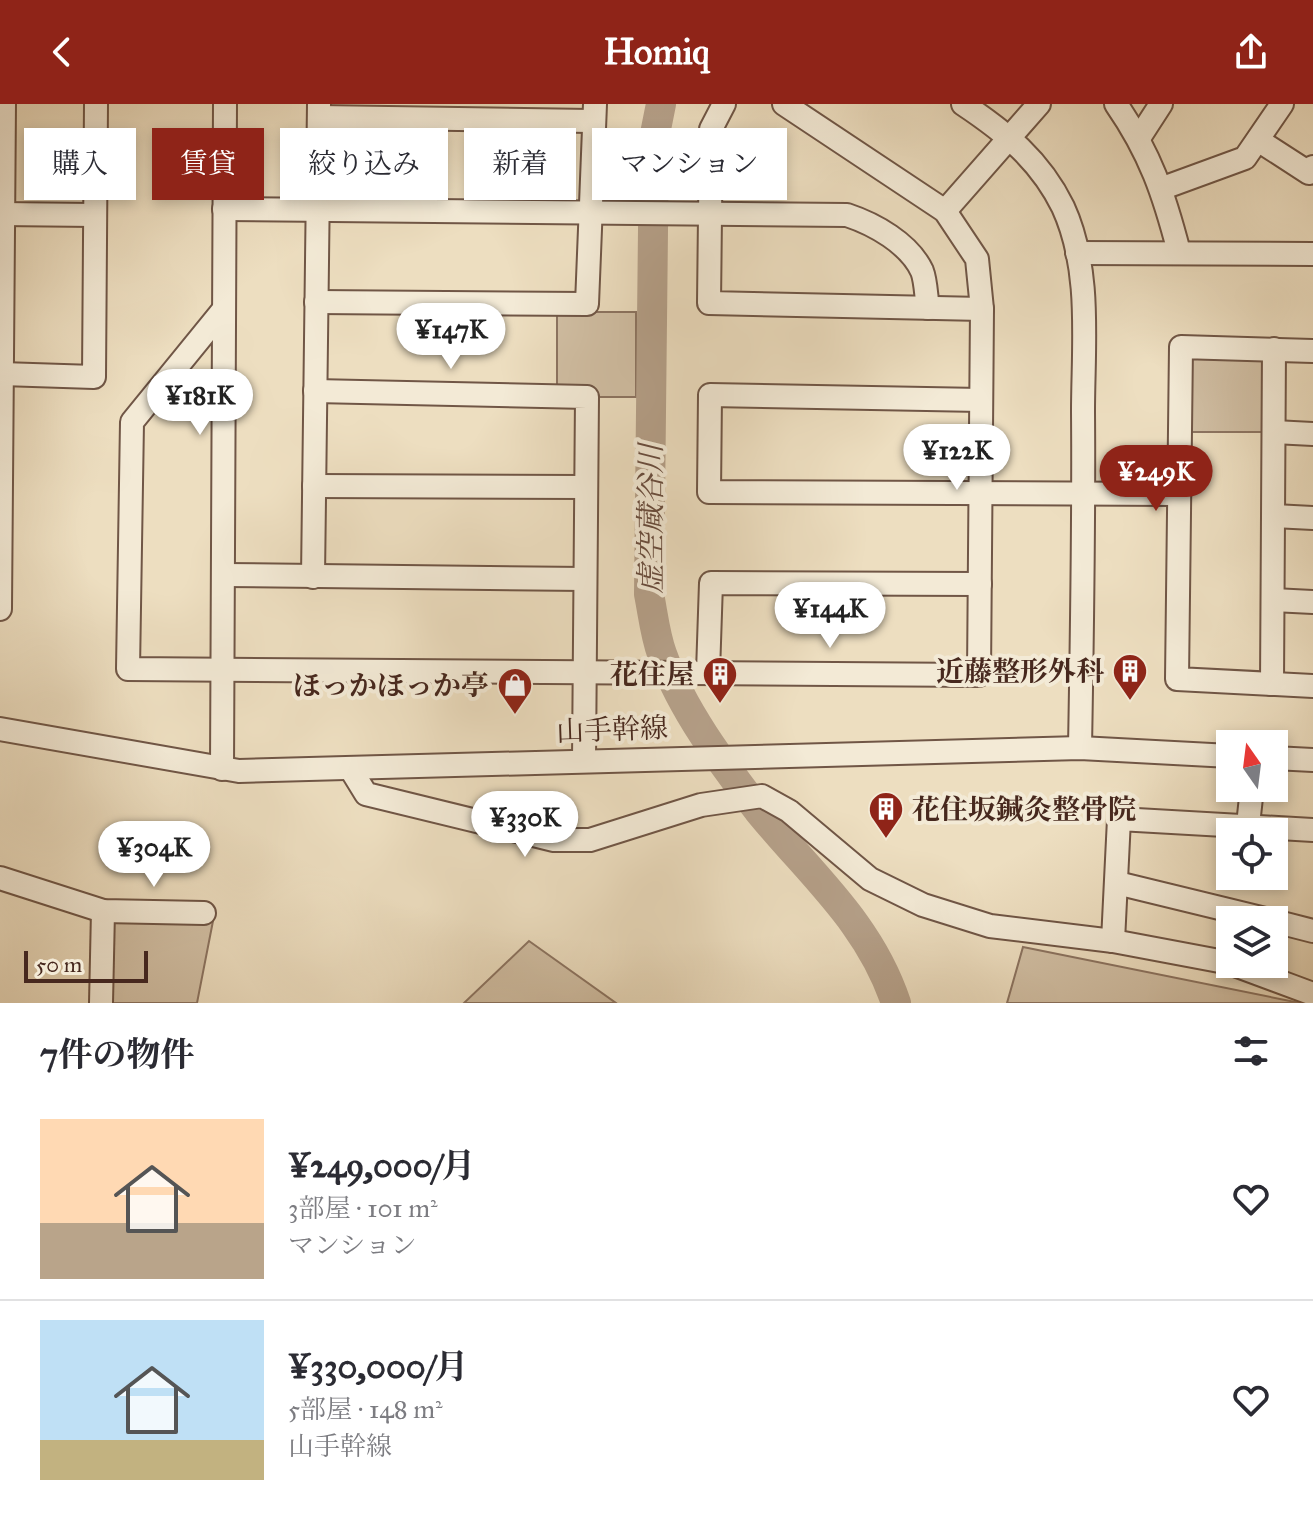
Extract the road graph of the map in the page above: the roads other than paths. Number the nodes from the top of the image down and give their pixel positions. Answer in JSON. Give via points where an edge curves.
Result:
{"nodes":[{"id":1,"x":4,"y":104,"type":"edge"},
{"id":2,"x":96,"y":104,"type":"edge"},
{"id":3,"x":225,"y":104,"type":"edge"},
{"id":4,"x":724,"y":104,"type":"edge"},
{"id":5,"x":784,"y":104,"type":"edge"},
{"id":6,"x":963,"y":104,"type":"edge"},
{"id":7,"x":1039,"y":104,"type":"edge"},
{"id":8,"x":1116,"y":104,"type":"edge"},
{"id":9,"x":1161,"y":104,"type":"edge"},
{"id":10,"x":1282,"y":104,"type":"edge"},
{"id":11,"x":319,"y":110,"type":"edge"},
{"id":12,"x":593,"y":113,"type":"edge"},
{"id":13,"x":1010,"y":136,"type":"junction"},
{"id":14,"x":1139,"y":138,"type":"junction"},
{"id":15,"x":1258,"y":140,"type":"junction"},
{"id":16,"x":1313,"y":167,"type":"edge"},
{"id":17,"x":1163,"y":188,"type":"junction"},
{"id":18,"x":224,"y":209,"type":"junction"},
{"id":19,"x":317,"y":210,"type":"junction"},
{"id":20,"x":945,"y":211,"type":"junction"},
{"id":21,"x":704,"y":213,"type":"junction"},
{"id":22,"x":2,"y":214,"type":"edge"},
{"id":23,"x":598,"y":214,"type":"junction"},
{"id":24,"x":95,"y":215,"type":"junction"},
{"id":25,"x":1179,"y":252,"type":"junction"},
{"id":26,"x":1077,"y":253,"type":"junction"},
{"id":27,"x":1313,"y":254,"type":"edge"},
{"id":28,"x":316,"y":302,"type":"junction"},
{"id":29,"x":928,"y":308,"type":"junction"},
{"id":30,"x":224,"y":309,"type":"junction"},
{"id":31,"x":982,"y":309,"type":"junction"},
{"id":32,"x":1274,"y":349,"type":"junction"},
{"id":33,"x":1313,"y":351,"type":"edge"},
{"id":34,"x":2,"y":374,"type":"junction"},
{"id":35,"x":315,"y":391,"type":"junction"},
{"id":36,"x":981,"y":400,"type":"junction"},
{"id":37,"x":1274,"y":432,"type":"junction"},
{"id":38,"x":1313,"y":434,"type":"edge"},
{"id":39,"x":314,"y":486,"type":"junction"},
{"id":40,"x":586,"y":487,"type":"junction"},
{"id":41,"x":980,"y":493,"type":"junction"},
{"id":42,"x":1084,"y":493,"type":"junction"},
{"id":43,"x":1179,"y":494,"type":"junction"},
{"id":44,"x":1274,"y":516,"type":"junction"},
{"id":45,"x":1313,"y":518,"type":"edge"},
{"id":46,"x":223,"y":575,"type":"junction"},
{"id":47,"x":313,"y":577,"type":"junction"},
{"id":48,"x":585,"y":579,"type":"junction"},
{"id":49,"x":980,"y":584,"type":"junction"},
{"id":50,"x":0,"y":585,"type":"edge"},
{"id":51,"x":1273,"y":600,"type":"junction"},
{"id":52,"x":1313,"y":602,"type":"edge"},
{"id":53,"x":0,"y":609,"type":"edge"},
{"id":54,"x":223,"y":670,"type":"junction"},
{"id":55,"x":584,"y":671,"type":"junction"},
{"id":56,"x":708,"y":672,"type":"junction"},
{"id":57,"x":1272,"y":684,"type":"junction"},
{"id":58,"x":1313,"y":686,"type":"edge"},
{"id":59,"x":0,"y":729,"type":"edge"},
{"id":60,"x":1080,"y":748,"type":"junction"},
{"id":61,"x":1216,"y":755,"type":"edge"},
{"id":62,"x":1288,"y":759,"type":"edge"},
{"id":63,"x":1313,"y":760,"type":"edge"},
{"id":64,"x":584,"y":761,"type":"junction"},
{"id":65,"x":350,"y":768,"type":"junction"},
{"id":66,"x":222,"y":769,"type":"junction"},
{"id":67,"x":1216,"y":824,"type":"edge"},
{"id":68,"x":1288,"y":828,"type":"edge"},
{"id":69,"x":1313,"y":830,"type":"edge"},
{"id":70,"x":0,"y":878,"type":"edge"},
{"id":71,"x":1117,"y":883,"type":"junction"},
{"id":72,"x":1216,"y":907,"type":"edge"},
{"id":73,"x":103,"y":911,"type":"junction"},
{"id":74,"x":204,"y":913,"type":"dead end"},
{"id":75,"x":1288,"y":925,"type":"edge"},
{"id":76,"x":1313,"y":931,"type":"edge"},
{"id":77,"x":1113,"y":941,"type":"junction"},
{"id":78,"x":1216,"y":961,"type":"edge"},
{"id":79,"x":1269,"y":978,"type":"edge"},
{"id":80,"x":1313,"y":994,"type":"edge"},
{"id":81,"x":101,"y":1003,"type":"edge"}],
"edges":[{"from":1,"to":22,"type":"street"},
{"from":2,"to":24,"type":"street"},
{"from":3,"to":18,"type":"street"},
{"from":4,"to":21,"type":"street","via":[[711,129]]},
{"from":5,"to":20,"type":"street"},
{"from":6,"to":13,"type":"street"},
{"from":7,"to":13,"type":"street"},
{"from":8,"to":14,"type":"street"},
{"from":9,"to":14,"type":"street"},
{"from":10,"to":15,"type":"street"},
{"from":11,"to":12,"type":"street"},
{"from":11,"to":19,"type":"street"},
{"from":12,"to":23,"type":"street"},
{"from":13,"to":20,"type":"street"},
{"from":13,"to":26,"type":"street","via":[[1051,185]]},
{"from":14,"to":17,"type":"street"},
{"from":15,"to":16,"type":"street","via":[[1309,173]]},
{"from":15,"to":17,"type":"street","via":[[1245,158]]},
{"from":17,"to":25,"type":"street"},
{"from":18,"to":19,"type":"street"},
{"from":18,"to":30,"type":"street"},
{"from":19,"to":23,"type":"street"},
{"from":19,"to":28,"type":"street"},
{"from":20,"to":31,"type":"street","via":[[977,259]]},
{"from":21,"to":23,"type":"street"},
{"from":21,"to":29,"type":"street","via":[[847,215],[870,223],[903,247],[922,271]]},
{"from":21,"to":29,"type":"street","via":[[709,303]]},
{"from":22,"to":24,"type":"street"},
{"from":22,"to":34,"type":"street"},
{"from":23,"to":28,"type":"street","via":[[587,304]]},
{"from":24,"to":34,"type":"street","via":[[94,377]]},
{"from":25,"to":26,"type":"street"},
{"from":25,"to":27,"type":"street"},
{"from":26,"to":42,"type":"street","via":[[1083,290]]},
{"from":28,"to":35,"type":"street"},
{"from":29,"to":31,"type":"street"},
{"from":30,"to":46,"type":"street"},
{"from":30,"to":54,"type":"street","via":[[132,422],[128,669]]},
{"from":31,"to":36,"type":"street"},
{"from":32,"to":33,"type":"street"},
{"from":32,"to":37,"type":"street"},
{"from":32,"to":43,"type":"street","via":[[1181,347]]},
{"from":34,"to":50,"type":"street"},
{"from":35,"to":39,"type":"street"},
{"from":35,"to":40,"type":"street","via":[[587,397]]},
{"from":36,"to":41,"type":"street"},
{"from":36,"to":41,"type":"street","via":[[710,395],[709,492]]},
{"from":37,"to":38,"type":"street"},
{"from":37,"to":44,"type":"street"},
{"from":39,"to":40,"type":"street"},
{"from":39,"to":47,"type":"street"},
{"from":40,"to":48,"type":"street"},
{"from":41,"to":42,"type":"street"},
{"from":41,"to":49,"type":"street"},
{"from":42,"to":43,"type":"street"},
{"from":42,"to":60,"type":"street"},
{"from":43,"to":57,"type":"street","via":[[1177,679]]},
{"from":44,"to":45,"type":"street"},
{"from":44,"to":51,"type":"street"},
{"from":46,"to":47,"type":"street"},
{"from":46,"to":54,"type":"street"},
{"from":47,"to":48,"type":"street"},
{"from":48,"to":55,"type":"street"},
{"from":49,"to":56,"type":"street","via":[[711,583]]},
{"from":49,"to":56,"type":"street","via":[[979,675]]},
{"from":50,"to":53,"type":"street"},
{"from":51,"to":52,"type":"street"},
{"from":51,"to":57,"type":"street"},
{"from":54,"to":55,"type":"street"},
{"from":54,"to":66,"type":"street"},
{"from":55,"to":56,"type":"street"},
{"from":55,"to":64,"type":"street"},
{"from":57,"to":58,"type":"street"},
{"from":59,"to":66,"type":"street","name":"山手幹線"},
{"from":60,"to":61,"type":"street","name":"山手幹線"},
{"from":60,"to":64,"type":"street","name":"山手幹線"},
{"from":62,"to":63,"type":"street"},
{"from":64,"to":65,"type":"street","name":"山手幹線"},
{"from":65,"to":66,"type":"street","name":"山手幹線"},
{"from":65,"to":77,"type":"street","via":[[366,794],[554,840],[590,840],[732,798],[762,796],[789,811],[870,879],[923,905],[990,926]]},
{"from":67,"to":71,"type":"street","via":[[1119,819]]},
{"from":68,"to":69,"type":"street"},
{"from":70,"to":73,"type":"street"},
{"from":71,"to":72,"type":"street"},
{"from":71,"to":77,"type":"street"},
{"from":73,"to":74,"type":"street"},
{"from":73,"to":81,"type":"street"},
{"from":75,"to":76,"type":"street"},
{"from":77,"to":78,"type":"street"},
{"from":79,"to":80,"type":"street"}]}
